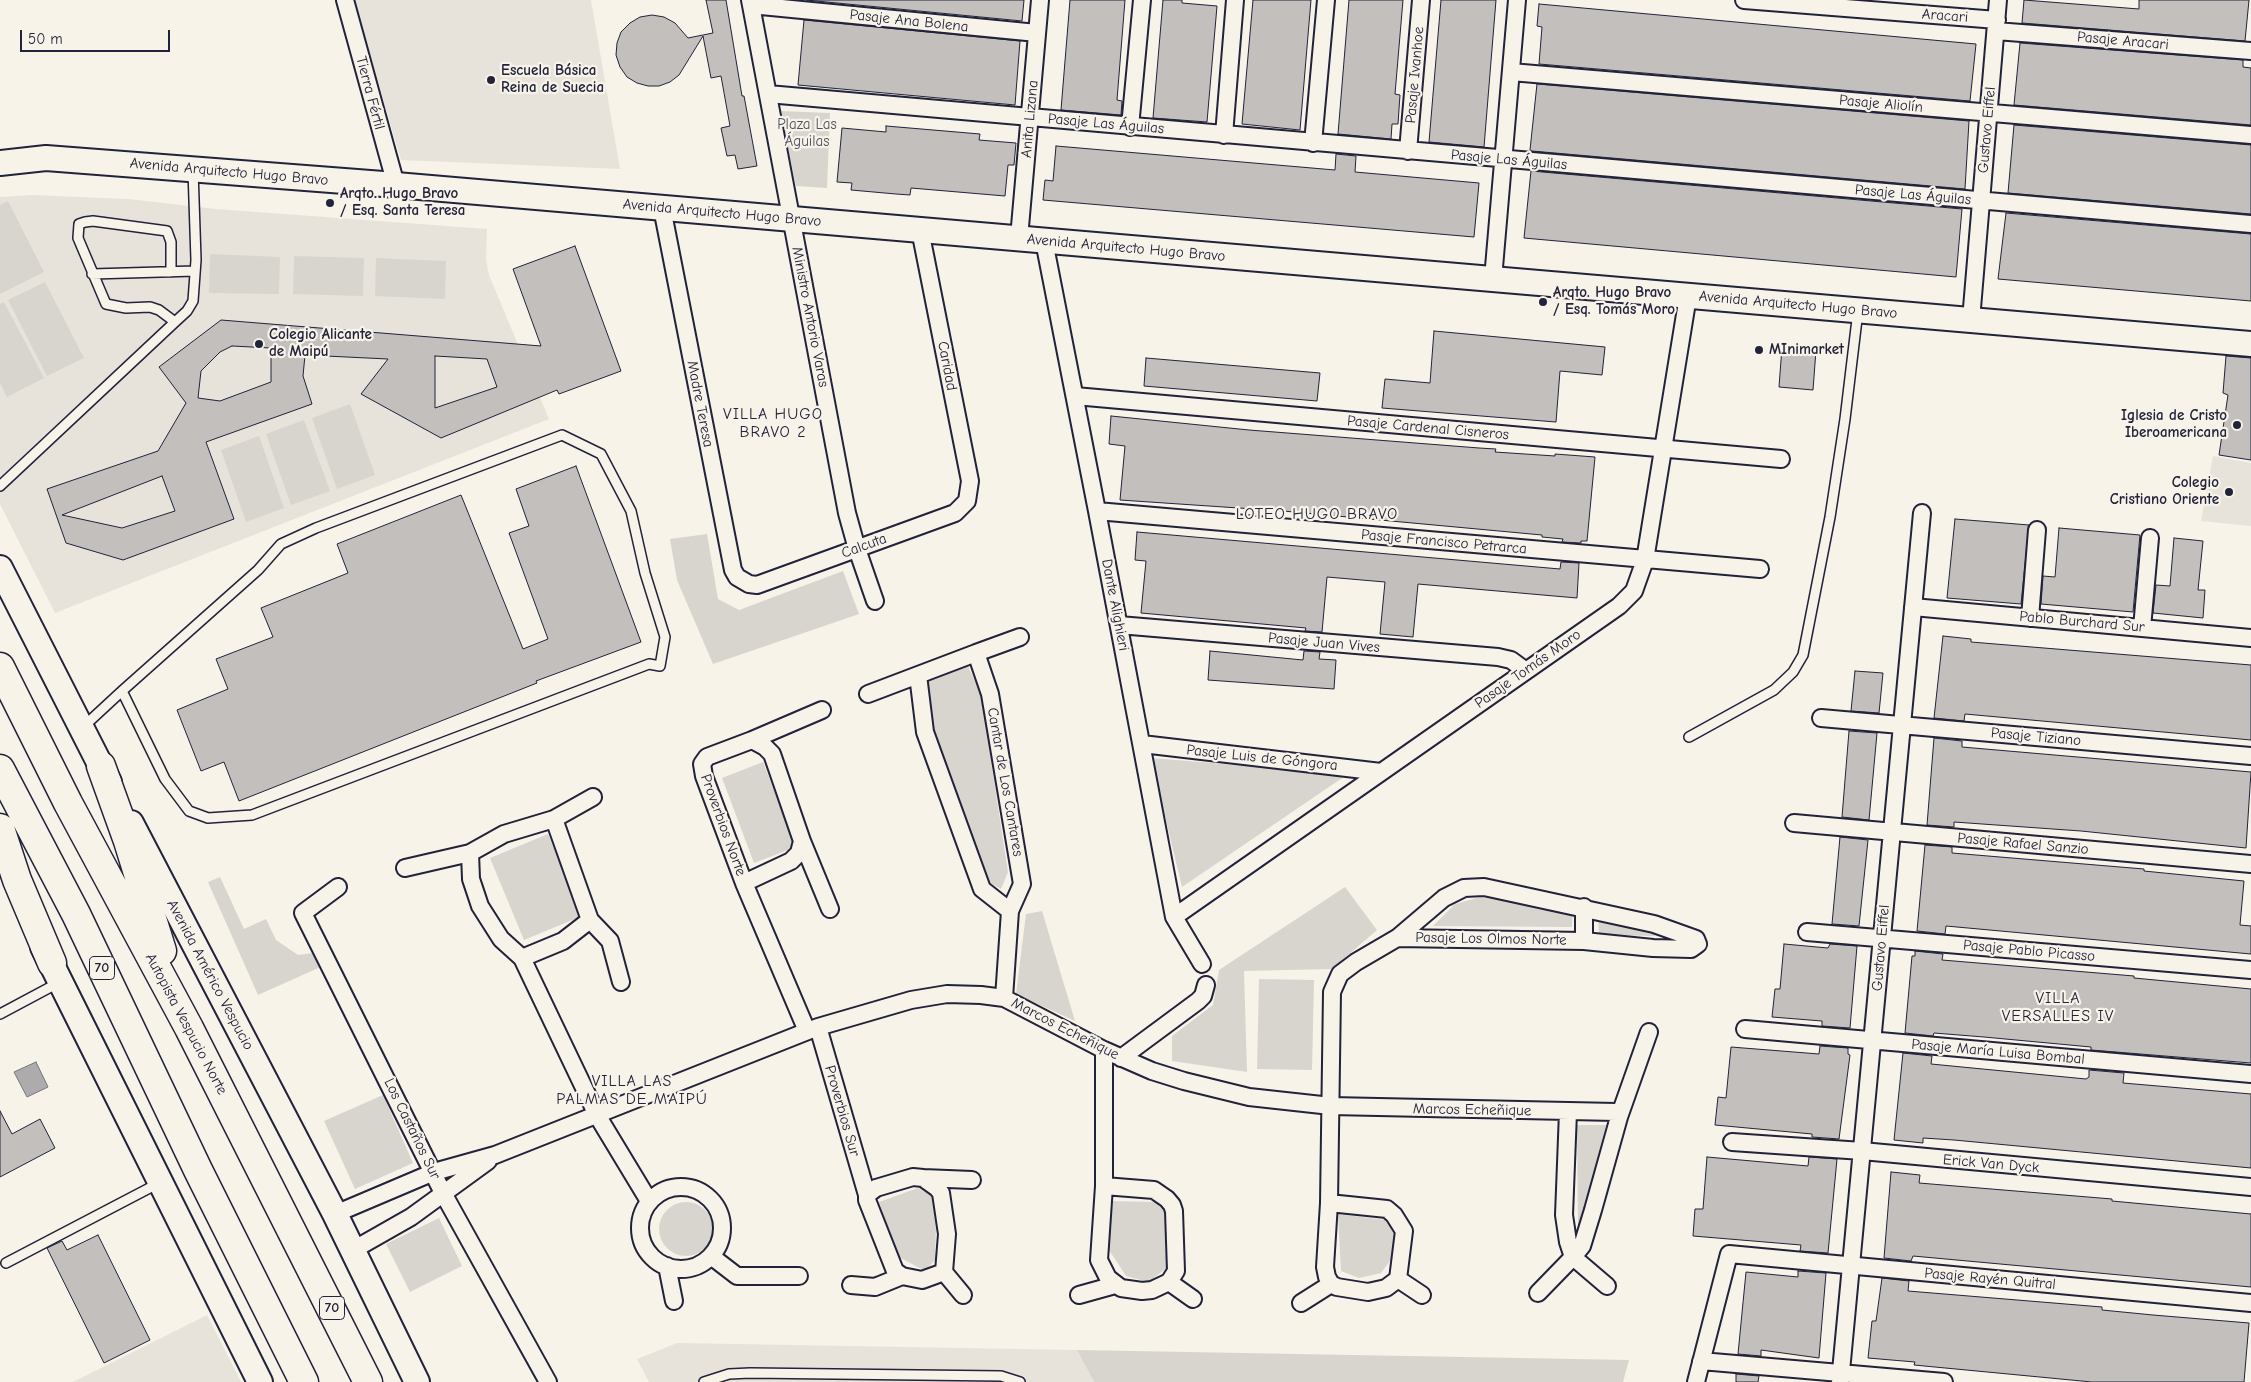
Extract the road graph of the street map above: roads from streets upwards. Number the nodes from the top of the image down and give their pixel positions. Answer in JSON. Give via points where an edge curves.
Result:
{"nodes":[{"id":1,"x":345,"y":0,"type":"edge"},
{"id":2,"x":1040,"y":0,"type":"edge"},
{"id":3,"x":1142,"y":0,"type":"edge"},
{"id":4,"x":1235,"y":0,"type":"edge"},
{"id":5,"x":1326,"y":0,"type":"edge"},
{"id":6,"x":1421,"y":0,"type":"edge"},
{"id":7,"x":1517,"y":0,"type":"edge"},
{"id":8,"x":1744,"y":0,"type":"edge"},
{"id":9,"x":1998,"y":0,"type":"edge"},
{"id":10,"x":750,"y":3,"type":"edge"},
{"id":11,"x":1805,"y":3,"type":"edge"},
{"id":12,"x":1898,"y":6,"type":"edge"},
{"id":13,"x":1996,"y":26,"type":"junction"},
{"id":14,"x":1037,"y":33,"type":"junction"},
{"id":15,"x":2251,"y":51,"type":"edge"},
{"id":16,"x":1511,"y":72,"type":"junction"},
{"id":17,"x":768,"y":94,"type":"junction"},
{"id":18,"x":1989,"y":113,"type":"junction"},
{"id":19,"x":1030,"y":118,"type":"junction"},
{"id":20,"x":1130,"y":127,"type":"junction"},
{"id":21,"x":1224,"y":135,"type":"junction"},
{"id":22,"x":2251,"y":135,"type":"edge"},
{"id":23,"x":1314,"y":142,"type":"junction"},
{"id":24,"x":1408,"y":151,"type":"junction"},
{"id":25,"x":1503,"y":159,"type":"junction"},
{"id":26,"x":0,"y":163,"type":"edge"},
{"id":27,"x":396,"y":185,"type":"junction"},
{"id":28,"x":1981,"y":201,"type":"junction"},
{"id":29,"x":662,"y":208,"type":"junction"},
{"id":30,"x":791,"y":219,"type":"junction"},
{"id":31,"x":2251,"y":224,"type":"edge"},
{"id":32,"x":920,"y":230,"type":"junction"},
{"id":33,"x":1019,"y":238,"type":"junction"},
{"id":34,"x":1044,"y":241,"type":"junction"},
{"id":35,"x":1493,"y":279,"type":"junction"},
{"id":36,"x":1688,"y":296,"type":"junction"},
{"id":37,"x":1971,"y":320,"type":"junction"},
{"id":38,"x":2251,"y":344,"type":"edge"},
{"id":39,"x":1075,"y":396,"type":"junction"},
{"id":40,"x":1662,"y":449,"type":"junction"},
{"id":41,"x":1781,"y":459,"type":"dead end"},
{"id":42,"x":967,"y":501,"type":"joint"},
{"id":43,"x":1098,"y":511,"type":"junction"},
{"id":44,"x":1922,"y":513,"type":"dead end"},
{"id":45,"x":2037,"y":530,"type":"dead end"},
{"id":46,"x":2150,"y":538,"type":"dead end"},
{"id":47,"x":857,"y":549,"type":"junction"},
{"id":48,"x":1645,"y":560,"type":"junction"},
{"id":49,"x":0,"y":568,"type":"edge"},
{"id":50,"x":1760,"y":569,"type":"dead end"},
{"id":51,"x":757,"y":585,"type":"joint"},
{"id":52,"x":875,"y":601,"type":"dead end"},
{"id":53,"x":1913,"y":607,"type":"junction"},
{"id":54,"x":2030,"y":618,"type":"junction"},
{"id":55,"x":1119,"y":625,"type":"junction"},
{"id":56,"x":2142,"y":628,"type":"junction"},
{"id":57,"x":1020,"y":636,"type":"dead end"},
{"id":58,"x":2251,"y":638,"type":"edge"},
{"id":59,"x":976,"y":653,"type":"junction"},
{"id":60,"x":0,"y":667,"type":"edge"},
{"id":61,"x":1526,"y":671,"type":"junction"},
{"id":62,"x":918,"y":675,"type":"junction"},
{"id":63,"x":868,"y":694,"type":"dead end"},
{"id":64,"x":822,"y":710,"type":"dead end"},
{"id":65,"x":1821,"y":718,"type":"dead end"},
{"id":66,"x":1902,"y":726,"type":"junction"},
{"id":67,"x":752,"y":740,"type":"junction"},
{"id":68,"x":1142,"y":744,"type":"junction"},
{"id":69,"x":2251,"y":756,"type":"edge"},
{"id":70,"x":101,"y":766,"type":"junction"},
{"id":71,"x":0,"y":769,"type":"edge"},
{"id":72,"x":1381,"y":772,"type":"junction"},
{"id":73,"x":593,"y":798,"type":"dead end"},
{"id":74,"x":554,"y":819,"type":"junction"},
{"id":75,"x":1794,"y":823,"type":"dead end"},
{"id":76,"x":0,"y":828,"type":"edge"},
{"id":77,"x":1892,"y":833,"type":"junction"},
{"id":78,"x":802,"y":841,"type":"junction"},
{"id":79,"x":470,"y":853,"type":"junction"},
{"id":80,"x":0,"y":860,"type":"edge"},
{"id":81,"x":2251,"y":864,"type":"edge"},
{"id":82,"x":405,"y":868,"type":"dead end"},
{"id":83,"x":744,"y":883,"type":"junction"},
{"id":84,"x":338,"y":887,"type":"dead end"},
{"id":85,"x":1584,"y":907,"type":"junction"},
{"id":86,"x":830,"y":909,"type":"dead end"},
{"id":87,"x":1010,"y":911,"type":"junction"},
{"id":88,"x":1174,"y":917,"type":"junction"},
{"id":89,"x":590,"y":920,"type":"junction"},
{"id":90,"x":1807,"y":932,"type":"dead end"},
{"id":91,"x":1397,"y":938,"type":"junction"},
{"id":92,"x":1882,"y":938,"type":"junction"},
{"id":93,"x":1584,"y":941,"type":"junction"},
{"id":94,"x":522,"y":958,"type":"junction"},
{"id":95,"x":1202,"y":964,"type":"dead end"},
{"id":96,"x":2251,"y":970,"type":"edge"},
{"id":97,"x":56,"y":972,"type":"junction"},
{"id":98,"x":621,"y":982,"type":"dead end"},
{"id":99,"x":1206,"y":985,"type":"dead end"},
{"id":100,"x":1004,"y":998,"type":"junction"},
{"id":101,"x":189,"y":1028,"type":"junction"},
{"id":102,"x":812,"y":1029,"type":"junction"},
{"id":103,"x":1745,"y":1029,"type":"dead end"},
{"id":104,"x":1648,"y":1032,"type":"dead end"},
{"id":105,"x":1872,"y":1041,"type":"junction"},
{"id":106,"x":1104,"y":1050,"type":"junction"},
{"id":107,"x":1121,"y":1058,"type":"junction"},
{"id":108,"x":2251,"y":1074,"type":"edge"},
{"id":109,"x":1331,"y":1106,"type":"junction"},
{"id":110,"x":1568,"y":1112,"type":"junction"},
{"id":111,"x":1617,"y":1114,"type":"junction"},
{"id":112,"x":597,"y":1115,"type":"junction"},
{"id":113,"x":1732,"y":1142,"type":"dead end"},
{"id":114,"x":1862,"y":1151,"type":"junction"},
{"id":115,"x":496,"y":1155,"type":"junction"},
{"id":116,"x":434,"y":1172,"type":"junction"},
{"id":117,"x":923,"y":1178,"type":"junction"},
{"id":118,"x":972,"y":1180,"type":"dead end"},
{"id":119,"x":1104,"y":1186,"type":"junction"},
{"id":120,"x":2251,"y":1187,"type":"edge"},
{"id":121,"x":443,"y":1193,"type":"junction"},
{"id":122,"x":867,"y":1195,"type":"junction"},
{"id":123,"x":649,"y":1201,"type":"junction"},
{"id":124,"x":1329,"y":1203,"type":"junction"},
{"id":125,"x":334,"y":1214,"type":"junction"},
{"id":126,"x":353,"y":1250,"type":"junction"},
{"id":127,"x":711,"y":1256,"type":"junction"},
{"id":128,"x":1574,"y":1257,"type":"junction"},
{"id":129,"x":667,"y":1266,"type":"junction"},
{"id":130,"x":1851,"y":1266,"type":"junction"},
{"id":131,"x":944,"y":1272,"type":"junction"},
{"id":132,"x":799,"y":1276,"type":"dead end"},
{"id":133,"x":902,"y":1276,"type":"junction"},
{"id":134,"x":1398,"y":1279,"type":"junction"},
{"id":135,"x":1169,"y":1282,"type":"junction"},
{"id":136,"x":851,"y":1284,"type":"dead end"},
{"id":137,"x":1115,"y":1284,"type":"junction"},
{"id":138,"x":1331,"y":1284,"type":"junction"},
{"id":139,"x":1607,"y":1286,"type":"dead end"},
{"id":140,"x":1538,"y":1294,"type":"dead end"},
{"id":141,"x":1079,"y":1295,"type":"dead end"},
{"id":142,"x":963,"y":1296,"type":"dead end"},
{"id":143,"x":1422,"y":1296,"type":"dead end"},
{"id":144,"x":1193,"y":1299,"type":"dead end"},
{"id":145,"x":674,"y":1301,"type":"dead end"},
{"id":146,"x":1301,"y":1303,"type":"dead end"},
{"id":147,"x":2251,"y":1303,"type":"edge"},
{"id":148,"x":1701,"y":1362,"type":"junction"},
{"id":149,"x":1840,"y":1378,"type":"edge"},
{"id":150,"x":260,"y":1382,"type":"edge"},
{"id":151,"x":304,"y":1382,"type":"edge"},
{"id":152,"x":368,"y":1382,"type":"edge"},
{"id":153,"x":417,"y":1382,"type":"edge"},
{"id":154,"x":548,"y":1382,"type":"edge"},
{"id":155,"x":1696,"y":1382,"type":"edge"},
{"id":156,"x":1944,"y":1382,"type":"edge"}],
"edges":[{"from":1,"to":27,"type":"street","name":"Tierra Fértil"},
{"from":2,"to":14,"type":"street","name":"Anita Lizana"},
{"from":3,"to":20,"type":"street"},
{"from":4,"to":21,"type":"street"},
{"from":5,"to":23,"type":"street"},
{"from":6,"to":24,"type":"street","name":"Pasaje Ivanhoe"},
{"from":7,"to":16,"type":"street"},
{"from":8,"to":11,"type":"street","name":"Aracari"},
{"from":9,"to":13,"type":"street","name":"Gustavo Eiffel"},
{"from":10,"to":14,"type":"street","name":"Pasaje Ana Bolena"},
{"from":10,"to":17,"type":"street","name":"Ministro Antorio Varas"},
{"from":11,"to":12,"type":"street","name":"Aracari"},
{"from":12,"to":13,"type":"street","name":"Aracari"},
{"from":13,"to":15,"type":"street","name":"Pasaje Aracari"},
{"from":13,"to":18,"type":"street","name":"Gustavo Eiffel"},
{"from":14,"to":19,"type":"street","name":"Anita Lizana"},
{"from":16,"to":18,"type":"street","name":"Pasaje Aliolín"},
{"from":16,"to":25,"type":"street"},
{"from":17,"to":19,"type":"street","name":"Pasaje Las Águilas"},
{"from":17,"to":30,"type":"street","name":"Ministro Antorio Varas"},
{"from":18,"to":22,"type":"street","name":"Pasaje Aliolín"},
{"from":18,"to":28,"type":"street","name":"Gustavo Eiffel"},
{"from":19,"to":20,"type":"street","name":"Pasaje Las Águilas"},
{"from":19,"to":33,"type":"street","name":"Anita Lizana"},
{"from":20,"to":21,"type":"street","name":"Pasaje Las Águilas"},
{"from":21,"to":23,"type":"street","name":"Pasaje Las Águilas"},
{"from":23,"to":24,"type":"street","name":"Pasaje Las Águilas"},
{"from":24,"to":25,"type":"street","name":"Pasaje Las Águilas"},
{"from":25,"to":28,"type":"street","name":"Pasaje Las Águilas"},
{"from":25,"to":35,"type":"street"},
{"from":26,"to":27,"type":"street","name":"Avenida Arquitecto Hugo Bravo","via":[[46,158]]},
{"from":27,"to":29,"type":"street","name":"Avenida Arquitecto Hugo Bravo"},
{"from":28,"to":31,"type":"street","name":"Pasaje Las Águilas"},
{"from":28,"to":37,"type":"street","name":"Gustavo Eiffel"},
{"from":29,"to":30,"type":"street","name":"Avenida Arquitecto Hugo Bravo"},
{"from":29,"to":51,"type":"street","name":"Madre Teresa","via":[[733,570],[742,582]]},
{"from":30,"to":32,"type":"street","name":"Avenida Arquitecto Hugo Bravo"},
{"from":30,"to":47,"type":"street","name":"Ministro Antorio Varas","via":[[847,513]]},
{"from":32,"to":33,"type":"street","name":"Avenida Arquitecto Hugo Bravo"},
{"from":32,"to":42,"type":"street","name":"Caridad","via":[[970,481]]},
{"from":33,"to":34,"type":"street","name":"Avenida Arquitecto Hugo Bravo"},
{"from":34,"to":35,"type":"street","name":"Avenida Arquitecto Hugo Bravo"},
{"from":34,"to":39,"type":"street","name":"Dante Alighieri"},
{"from":35,"to":36,"type":"street","name":"Avenida Arquitecto Hugo Bravo"},
{"from":36,"to":37,"type":"street","name":"Avenida Arquitecto Hugo Bravo"},
{"from":36,"to":40,"type":"street","name":"Pasaje Tomás Moro"},
{"from":37,"to":38,"type":"street","name":"Avenida Arquitecto Hugo Bravo"},
{"from":39,"to":40,"type":"street","name":"Pasaje Cardenal Cisneros"},
{"from":39,"to":43,"type":"street","name":"Dante Alighieri"},
{"from":40,"to":41,"type":"street","name":"Pasaje Cardenal Cisneros"},
{"from":40,"to":48,"type":"street","name":"Pasaje Tomás Moro"},
{"from":42,"to":47,"type":"street","name":"Calcuta","via":[[955,513]]},
{"from":43,"to":48,"type":"street","name":"Pasaje Francisco Petrarca"},
{"from":43,"to":55,"type":"street","name":"Dante Alighieri"},
{"from":44,"to":53,"type":"street","name":"Gustavo Eiffel"},
{"from":45,"to":54,"type":"street"},
{"from":46,"to":56,"type":"street"},
{"from":47,"to":51,"type":"street","name":"Calcuta"},
{"from":47,"to":52,"type":"street","name":"Ministro Antorio Varas"},
{"from":48,"to":50,"type":"street","name":"Pasaje Francisco Petrarca"},
{"from":48,"to":61,"type":"street","name":"Pasaje Tomás Moro","via":[[1638,584],[1629,597]]},
{"from":49,"to":70,"type":"street","name":"Avenida Américo Vespucio"},
{"from":53,"to":54,"type":"street","name":"Pablo Burchard Sur"},
{"from":53,"to":66,"type":"street","name":"Gustavo Eiffel"},
{"from":54,"to":56,"type":"street","name":"Pablo Burchard Sur"},
{"from":55,"to":61,"type":"street","name":"Pasaje Juan Vives","via":[[1498,658],[1511,660]]},
{"from":55,"to":68,"type":"street","name":"Dante Alighieri"},
{"from":56,"to":58,"type":"street","name":"Pablo Burchard Sur"},
{"from":57,"to":59,"type":"street"},
{"from":59,"to":62,"type":"street"},
{"from":59,"to":87,"type":"street","name":"Cantar de Los Cantares","via":[[990,694],[1022,884]]},
{"from":60,"to":101,"type":"highway","name":"Autopista Vespucio Norte","number":"70","via":[[68,803]]},
{"from":61,"to":72,"type":"street","name":"Pasaje Tomás Moro"},
{"from":62,"to":63,"type":"street"},
{"from":62,"to":87,"type":"street","via":[[925,732],[982,889]]},
{"from":64,"to":67,"type":"street","name":"Proverbios Norte"},
{"from":65,"to":66,"type":"street","name":"Pasaje Tiziano"},
{"from":66,"to":69,"type":"street","name":"Pasaje Tiziano"},
{"from":66,"to":77,"type":"street","name":"Gustavo Eiffel"},
{"from":67,"to":78,"type":"street","via":[[772,754]]},
{"from":67,"to":83,"type":"street","name":"Proverbios Norte","via":[[707,757],[702,764]]},
{"from":68,"to":72,"type":"street","name":"Pasaje Luis de Góngora"},
{"from":68,"to":88,"type":"street","name":"Dante Alighieri"},
{"from":70,"to":101,"type":"highway"},
{"from":70,"to":125,"type":"street","name":"Avenida Américo Vespucio"},
{"from":71,"to":151,"type":"highway","number":"70","via":[[76,914]]},
{"from":72,"to":88,"type":"street","name":"Pasaje Tomás Moro"},
{"from":73,"to":74,"type":"street"},
{"from":74,"to":79,"type":"street","via":[[504,834]]},
{"from":74,"to":89,"type":"street"},
{"from":75,"to":77,"type":"street","name":"Pasaje Rafael Sanzio"},
{"from":76,"to":97,"type":"highway","via":[[17,880]]},
{"from":77,"to":81,"type":"street","name":"Pasaje Rafael Sanzio"},
{"from":77,"to":92,"type":"street","name":"Gustavo Eiffel"},
{"from":78,"to":83,"type":"street","name":"Proverbios Norte","via":[[799,853],[791,860]]},
{"from":78,"to":86,"type":"street"},
{"from":79,"to":82,"type":"street"},
{"from":79,"to":94,"type":"street","via":[[471,879],[480,906],[500,940]]},
{"from":80,"to":97,"type":"street"},
{"from":83,"to":102,"type":"street","name":"Proverbios Norte"},
{"from":84,"to":116,"type":"street","name":"Los Castaños Sur","via":[[303,913]]},
{"from":85,"to":91,"type":"street","name":"Pasaje Los Olmos Norte","via":[[1476,886],[1458,890],[1444,898]]},
{"from":85,"to":93,"type":"street","name":"Pasaje Los Olmos Norte"},
{"from":85,"to":93,"type":"street","name":"Pasaje Los Olmos Norte","via":[[1678,932],[1696,939],[1698,944],[1691,949],[1653,948]]},
{"from":87,"to":100,"type":"street","name":"Cantar de Los Cantares"},
{"from":88,"to":95,"type":"street","name":"Dante Alighieri"},
{"from":89,"to":94,"type":"street","via":[[562,941]]},
{"from":89,"to":98,"type":"street","via":[[610,941]]},
{"from":90,"to":92,"type":"street","name":"Pasaje Pablo Picasso"},
{"from":91,"to":93,"type":"street","name":"Pasaje Los Olmos Norte"},
{"from":91,"to":109,"type":"street","name":"Pasaje Los Olmos Norte","via":[[1356,962],[1335,982]]},
{"from":92,"to":96,"type":"street","name":"Pasaje Pablo Picasso"},
{"from":92,"to":105,"type":"street","name":"Gustavo Eiffel"},
{"from":94,"to":112,"type":"street"},
{"from":97,"to":150,"type":"street"},
{"from":99,"to":107,"type":"street","via":[[1198,1001]]},
{"from":100,"to":102,"type":"street","name":"Marcos Echeñique","via":[[964,994],[931,996]]},
{"from":100,"to":106,"type":"street","name":"Marcos Echeñique"},
{"from":101,"to":152,"type":"highway","name":"Autopista Vespucio Norte","number":"70"},
{"from":102,"to":112,"type":"street","name":"Marcos Echeñique"},
{"from":102,"to":122,"type":"street","name":"Proverbios Sur"},
{"from":103,"to":105,"type":"street","name":"Pasaje María Luisa Bombal"},
{"from":104,"to":111,"type":"street"},
{"from":105,"to":108,"type":"street","name":"Pasaje María Luisa Bombal"},
{"from":105,"to":114,"type":"street","name":"Gustavo Eiffel"},
{"from":106,"to":107,"type":"street","name":"Marcos Echeñique"},
{"from":106,"to":119,"type":"street"},
{"from":107,"to":109,"type":"street","name":"Marcos Echeñique","via":[[1184,1082],[1216,1090],[1290,1103]]},
{"from":109,"to":110,"type":"street","name":"Marcos Echeñique"},
{"from":109,"to":124,"type":"street","name":"Pasaje Los Olmos Norte"},
{"from":110,"to":111,"type":"street","name":"Marcos Echeñique"},
{"from":110,"to":128,"type":"street","via":[[1564,1215]]},
{"from":111,"to":128,"type":"street","via":[[1582,1246]]},
{"from":112,"to":115,"type":"street","name":"Marcos Echeñique"},
{"from":112,"to":123,"type":"street"},
{"from":113,"to":114,"type":"street","name":"Erick Van Dyck"},
{"from":114,"to":120,"type":"street","name":"Erick Van Dyck"},
{"from":114,"to":130,"type":"street","name":"Gustavo Eiffel"},
{"from":115,"to":116,"type":"street","name":"Marcos Echeñique"},
{"from":115,"to":121,"type":"street","name":"Marcos Echeñique"},
{"from":116,"to":121,"type":"street","name":"Los Castaños Sur"},
{"from":116,"to":125,"type":"street","name":"Marcos Echeñique"},
{"from":117,"to":118,"type":"street"},
{"from":117,"to":122,"type":"street","via":[[906,1178],[876,1188]]},
{"from":117,"to":131,"type":"street","via":[[941,1193],[947,1234]]},
{"from":119,"to":135,"type":"street","via":[[1154,1190],[1172,1205],[1176,1271]]},
{"from":119,"to":137,"type":"street","via":[[1099,1260]]},
{"from":121,"to":126,"type":"street","name":"Marcos Echeñique"},
{"from":121,"to":154,"type":"street","name":"Los Castaños Sur"},
{"from":122,"to":133,"type":"street","name":"Proverbios Sur","via":[[891,1263]]},
{"from":123,"to":127,"type":"street","via":[[662,1191],[677,1186],[694,1188],[708,1196],[718,1210],[722,1226],[720,1241]]},
{"from":123,"to":129,"type":"street","via":[[642,1212],[641,1238],[655,1260]]},
{"from":124,"to":134,"type":"street","via":[[1388,1209],[1394,1214],[1404,1232]]},
{"from":124,"to":138,"type":"street","via":[[1325,1267]]},
{"from":125,"to":126,"type":"street","name":"Avenida Américo Vespucio"},
{"from":126,"to":153,"type":"street","name":"Avenida Américo Vespucio"},
{"from":127,"to":129,"type":"street","via":[[690,1268]]},
{"from":127,"to":132,"type":"street","via":[[736,1276]]},
{"from":128,"to":139,"type":"street"},
{"from":128,"to":140,"type":"street"},
{"from":129,"to":145,"type":"street"},
{"from":130,"to":147,"type":"street","name":"Pasaje Rayén Quitral"},
{"from":130,"to":148,"type":"street","name":"Pasaje Rayén Quitral","via":[[1729,1254]]},
{"from":130,"to":149,"type":"street","name":"Gustavo Eiffel"},
{"from":131,"to":133,"type":"street","via":[[922,1280]]},
{"from":131,"to":142,"type":"street"},
{"from":133,"to":136,"type":"street","via":[[875,1286]]},
{"from":134,"to":138,"type":"street","via":[[1386,1288],[1368,1292]]},
{"from":134,"to":143,"type":"street"},
{"from":135,"to":137,"type":"street","via":[[1142,1292]]},
{"from":135,"to":144,"type":"street"},
{"from":137,"to":141,"type":"street"},
{"from":138,"to":146,"type":"street"},
{"from":148,"to":149,"type":"street"},
{"from":148,"to":155,"type":"street"},
{"from":149,"to":156,"type":"street"}]}
